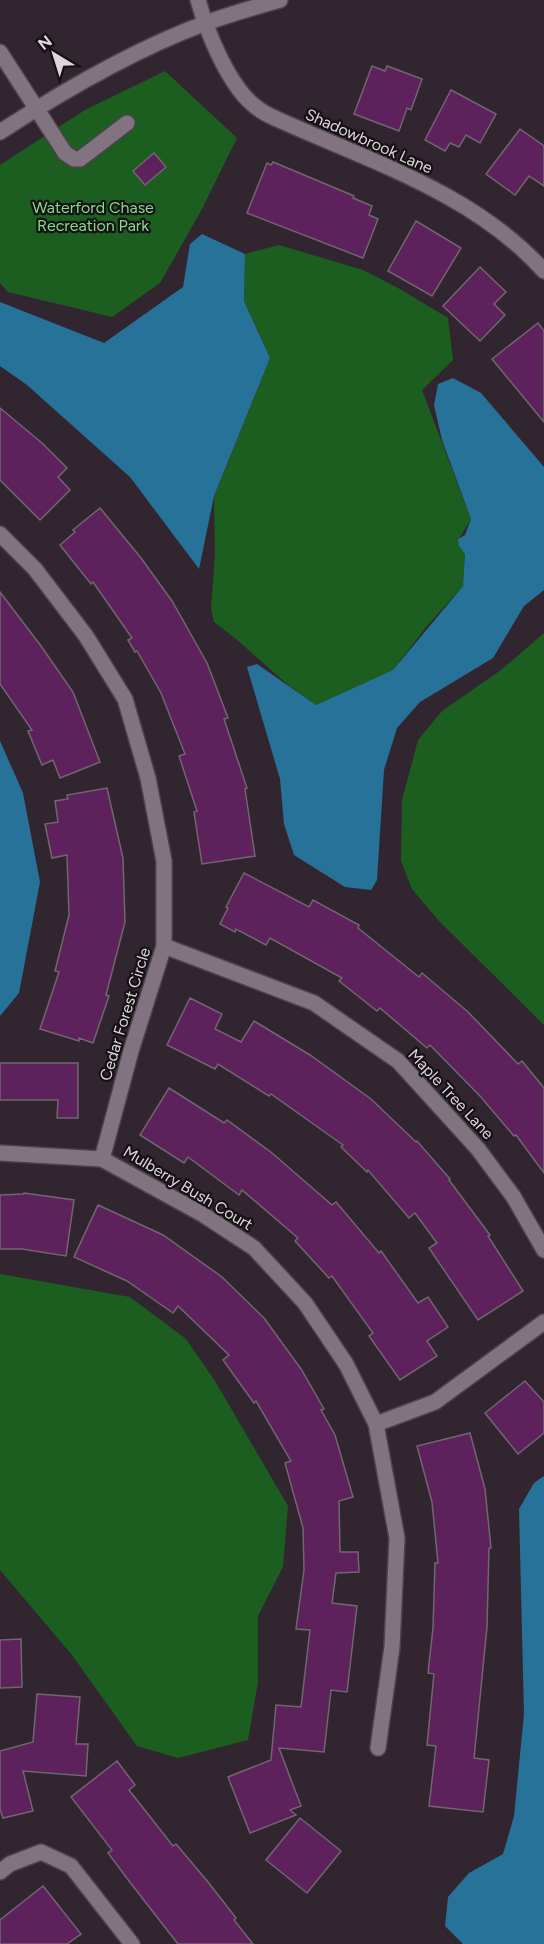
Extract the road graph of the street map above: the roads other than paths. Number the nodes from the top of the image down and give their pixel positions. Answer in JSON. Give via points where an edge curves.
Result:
{"nodes":[{"id":1,"x":198,"y":0,"type":"edge"},
{"id":2,"x":280,"y":0,"type":"edge"},
{"id":3,"x":204,"y":23,"type":"junction"},
{"id":4,"x":0,"y":52,"type":"edge"},
{"id":5,"x":36,"y":109,"type":"junction"},
{"id":6,"x":127,"y":123,"type":"dead end"},
{"id":7,"x":0,"y":132,"type":"edge"},
{"id":8,"x":544,"y":270,"type":"edge"},
{"id":9,"x":0,"y":534,"type":"edge"},
{"id":10,"x":164,"y":946,"type":"junction"},
{"id":11,"x":0,"y":1153,"type":"edge"},
{"id":12,"x":102,"y":1158,"type":"junction"},
{"id":13,"x":544,"y":1250,"type":"edge"},
{"id":14,"x":544,"y":1322,"type":"edge"},
{"id":15,"x":376,"y":1424,"type":"junction"},
{"id":16,"x":378,"y":1748,"type":"dead end"},
{"id":17,"x":0,"y":1872,"type":"edge"},
{"id":18,"x":132,"y":1944,"type":"edge"}],
"edges":[{"from":1,"to":3,"type":"street","name":"Shadowbrook Lane"},
{"from":2,"to":3,"type":"street"},
{"from":3,"to":5,"type":"street","via":[[123,60]]},
{"from":3,"to":8,"type":"street","name":"Shadowbrook Lane","via":[[229,74],[255,107],[431,188],[504,234]]},
{"from":4,"to":5,"type":"street"},
{"from":5,"to":6,"type":"street","via":[[65,153],[74,159],[80,159]]},
{"from":5,"to":7,"type":"street"},
{"from":9,"to":10,"type":"street","name":"Cedar Forest Circle","via":[[35,569],[74,619],[125,699],[148,778],[164,861]]},
{"from":10,"to":12,"type":"street","name":"Cedar Forest Circle"},
{"from":10,"to":13,"type":"street","name":"Maple Tree Lane","via":[[314,1003],[398,1061],[478,1149],[513,1196]]},
{"from":11,"to":12,"type":"street"},
{"from":12,"to":15,"type":"street","name":"Mulberry Bush Court","via":[[254,1248],[304,1303],[346,1364]]},
{"from":14,"to":15,"type":"street","via":[[435,1402]]},
{"from":15,"to":16,"type":"street","name":"Mulberry Bush Court","via":[[397,1538],[392,1647]]},
{"from":17,"to":18,"type":"street","via":[[41,1852],[71,1866]]}]}
